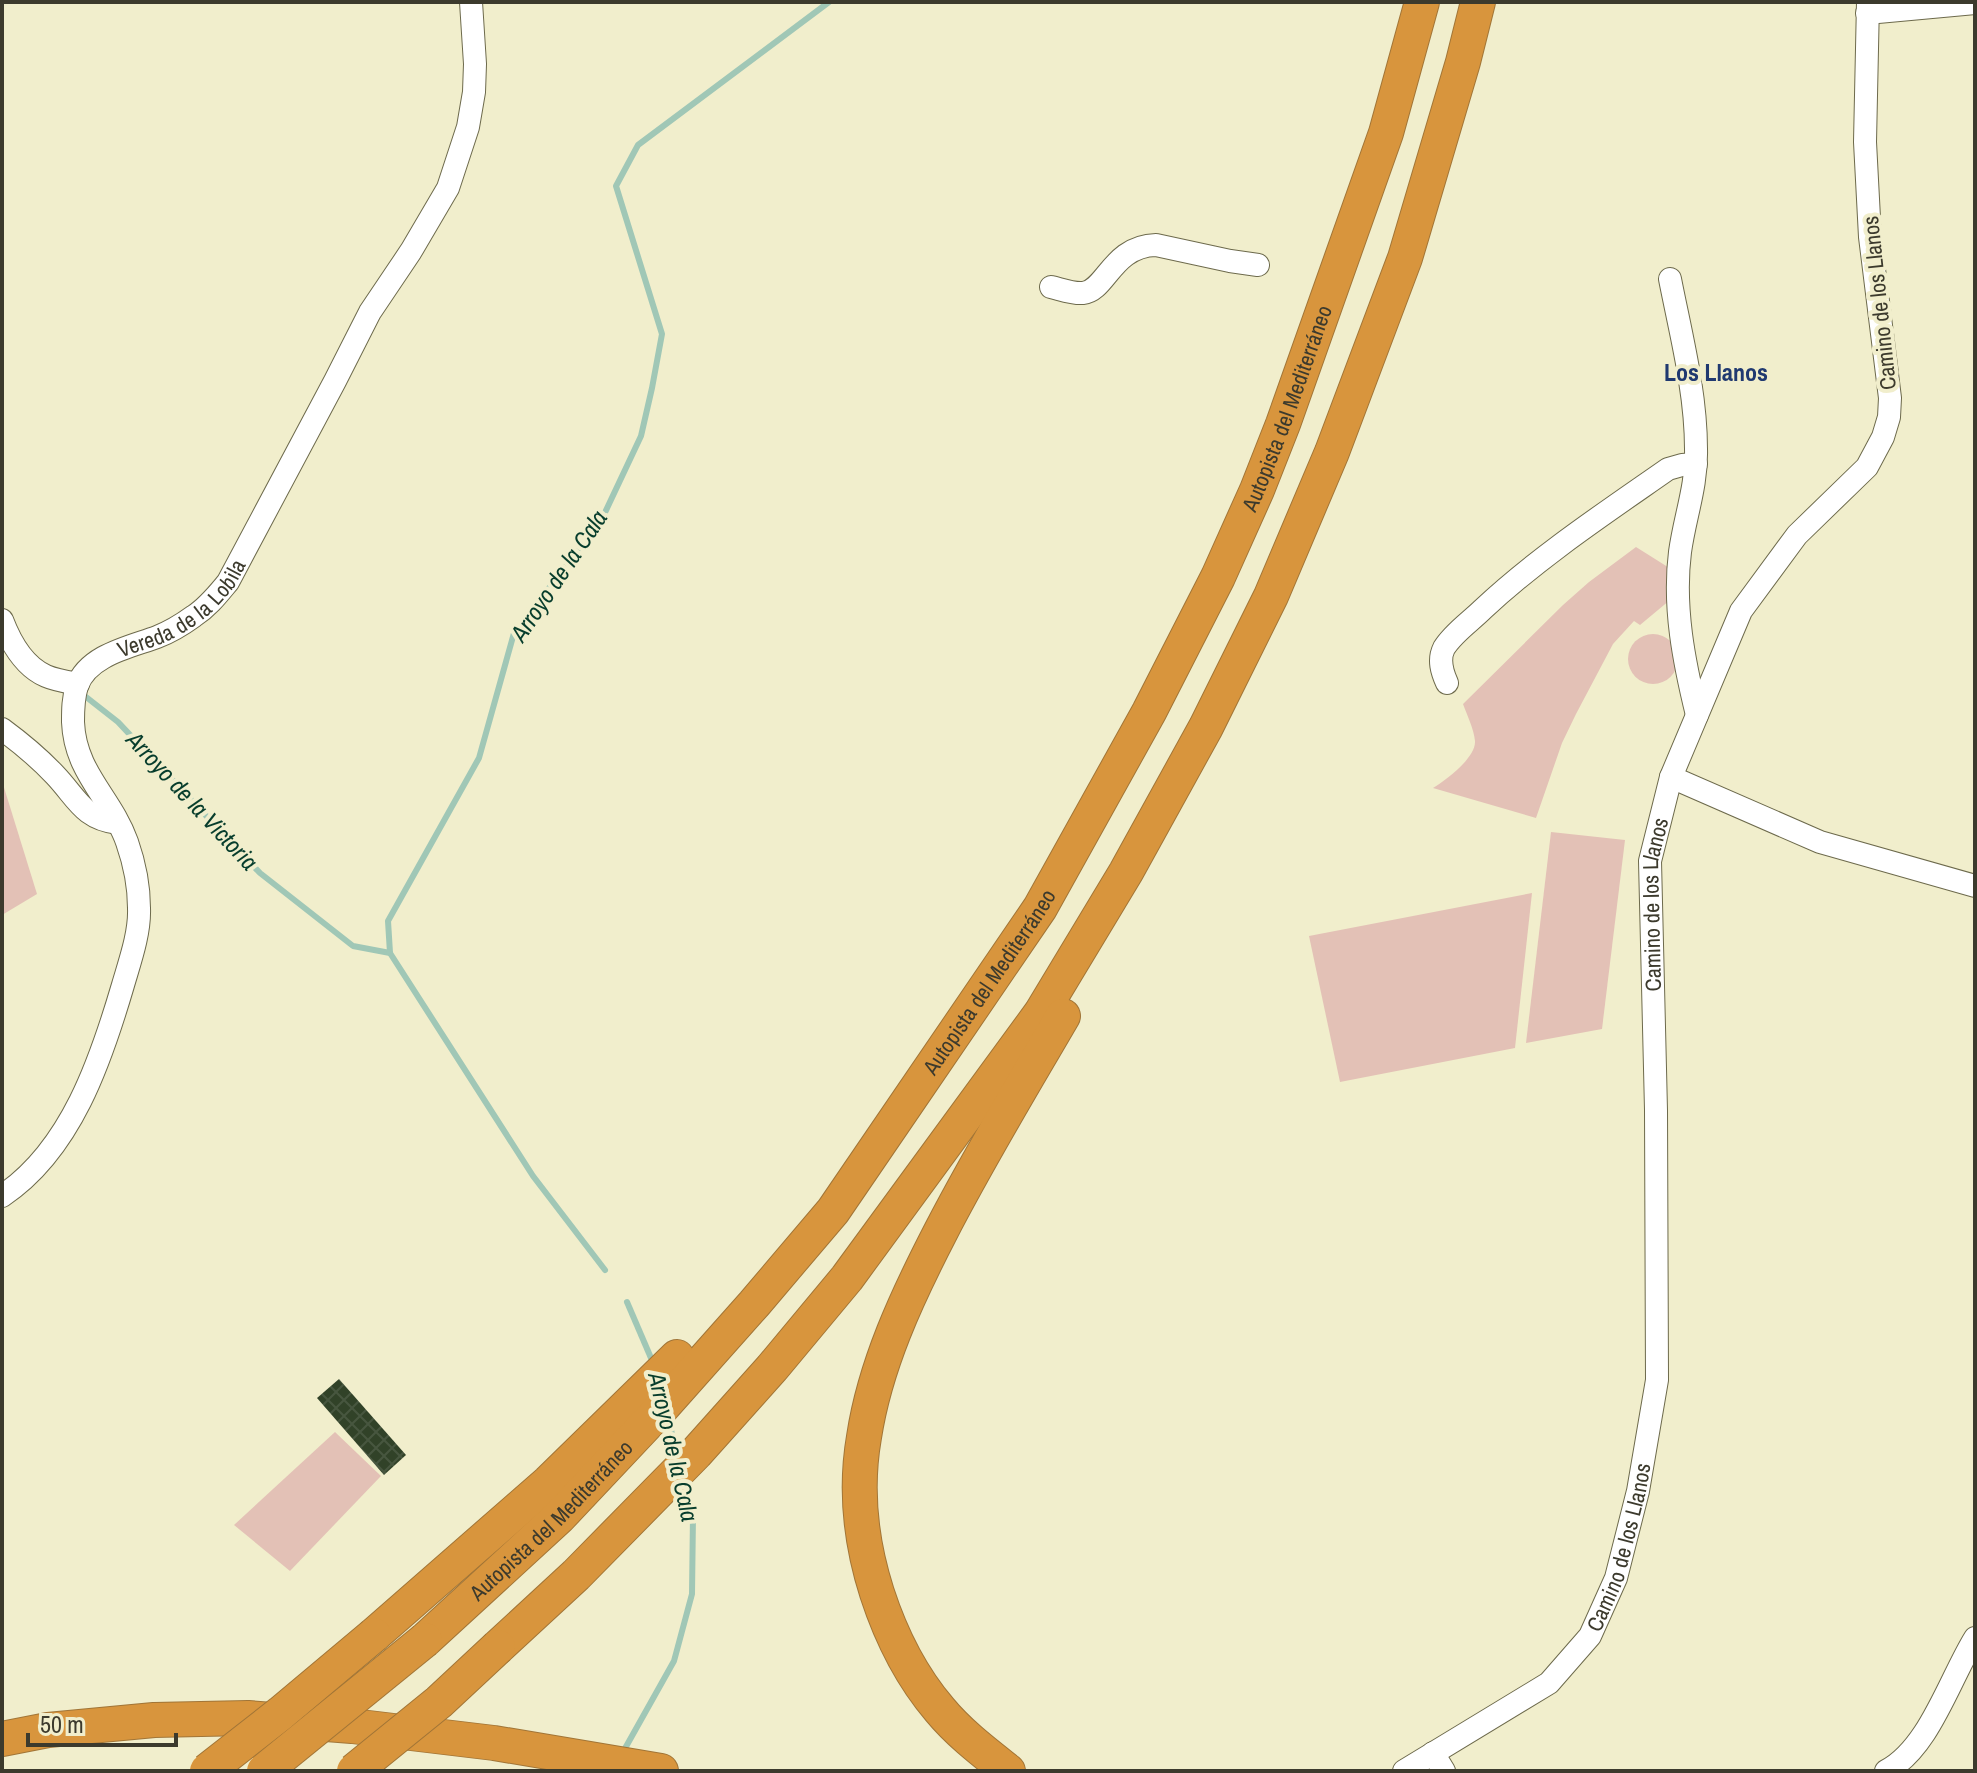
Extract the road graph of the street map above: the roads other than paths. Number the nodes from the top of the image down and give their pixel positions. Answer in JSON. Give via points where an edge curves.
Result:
{"nodes":[{"id":1,"x":471,"y":2,"type":"edge"},
{"id":2,"x":1422,"y":2,"type":"edge"},
{"id":3,"x":1478,"y":2,"type":"edge"},
{"id":4,"x":1975,"y":3,"type":"edge"},
{"id":5,"x":1867,"y":7,"type":"edge"},
{"id":6,"x":1258,"y":265,"type":"dead end"},
{"id":7,"x":1670,"y":279,"type":"dead end"},
{"id":8,"x":1051,"y":287,"type":"dead end"},
{"id":9,"x":1696,"y":464,"type":"junction"},
{"id":10,"x":2,"y":620,"type":"edge"},
{"id":11,"x":1447,"y":683,"type":"dead end"},
{"id":12,"x":78,"y":684,"type":"junction"},
{"id":13,"x":1697,"y":715,"type":"junction"},
{"id":14,"x":1206,"y":727,"type":"junction"},
{"id":15,"x":2,"y":729,"type":"edge"},
{"id":16,"x":1671,"y":777,"type":"junction"},
{"id":17,"x":118,"y":823,"type":"junction"},
{"id":18,"x":1975,"y":886,"type":"edge"},
{"id":19,"x":2,"y":1196,"type":"edge"},
{"id":20,"x":751,"y":1294,"type":"junction"},
{"id":21,"x":1975,"y":1638,"type":"edge"},
{"id":22,"x":2,"y":1739,"type":"edge"},
{"id":23,"x":1439,"y":1762,"type":"edge"},
{"id":24,"x":207,"y":1771,"type":"edge"},
{"id":25,"x":264,"y":1771,"type":"edge"},
{"id":26,"x":354,"y":1771,"type":"edge"},
{"id":27,"x":661,"y":1771,"type":"edge"},
{"id":28,"x":1008,"y":1771,"type":"edge"},
{"id":29,"x":1404,"y":1771,"type":"edge"},
{"id":30,"x":1886,"y":1771,"type":"edge"}],
"edges":[{"from":1,"to":12,"type":"street","name":"Vereda de la Lobila","via":[[474,92],[448,188],[370,312],[228,582],[196,616],[100,661]]},
{"from":2,"to":20,"type":"highway","name":"Autopista del Mediterráneo","via":[[1386,133],[1283,424],[1218,577],[1149,712],[1040,908],[833,1211]]},
{"from":3,"to":14,"type":"highway","via":[[1405,258],[1271,596]]},
{"from":4,"to":5,"type":"street"},
{"from":5,"to":13,"type":"street","name":"Camino de los Llanos","via":[[1870,237],[1889,417],[1867,467],[1797,535],[1741,611]]},
{"from":6,"to":8,"type":"street","via":[[1144,245],[1124,254],[1090,291]]},
{"from":7,"to":9,"type":"street","via":[[1694,410]]},
{"from":9,"to":11,"type":"street","via":[[1668,469],[1515,579],[1445,647],[1441,671]]},
{"from":9,"to":13,"type":"street","via":[[1677,586]]},
{"from":10,"to":12,"type":"street","via":[[26,661],[44,675]]},
{"from":12,"to":17,"type":"street","via":[[74,736],[82,765]]},
{"from":13,"to":16,"type":"street","name":"Camino de los Llanos"},
{"from":14,"to":26,"type":"highway","bridge":true,"via":[[1041,1013],[847,1278],[696,1453],[576,1575],[439,1702]]},
{"from":14,"to":28,"type":"highway","via":[[1163,841],[961,1192],[913,1286],[874,1389],[863,1439],[862,1527],[867,1562],[888,1625],[915,1678],[941,1712]]},
{"from":15,"to":17,"type":"street","via":[[93,817]]},
{"from":16,"to":18,"type":"street","via":[[1820,842]]},
{"from":16,"to":23,"type":"street","name":"Camino de los Llanos","via":[[1650,861],[1657,1380],[1638,1491],[1616,1578],[1590,1636],[1549,1683]]},
{"from":17,"to":19,"type":"street","via":[[133,867],[139,908],[110,1029],[60,1137]]},
{"from":20,"to":24,"type":"highway","bridge":true,"via":[[549,1482]]},
{"from":20,"to":25,"type":"highway","name":"Autopista del Mediterráneo","bridge":true,"via":[[657,1413],[559,1517],[425,1640]]},
{"from":21,"to":30,"type":"street","via":[[1922,1739]]},
{"from":22,"to":27,"type":"highway","via":[[154,1720],[248,1718],[550,1751]]},
{"from":23,"to":29,"type":"street","name":"Camino de los Llanos"}]}
